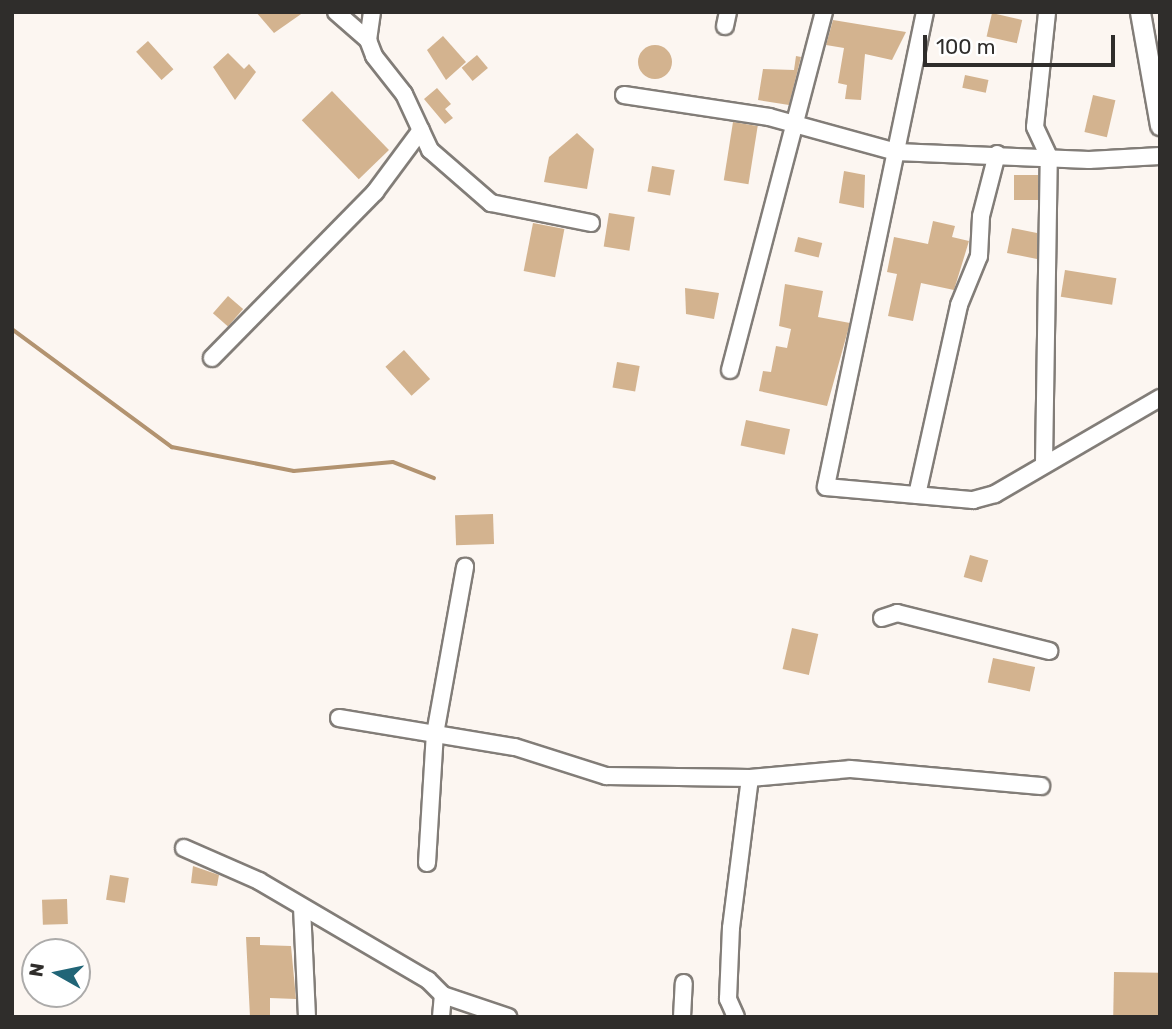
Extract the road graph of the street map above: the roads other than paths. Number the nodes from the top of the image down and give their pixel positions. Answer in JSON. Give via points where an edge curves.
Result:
{"nodes":[{"id":1,"x":336,"y":12,"type":"edge"},
{"id":2,"x":372,"y":12,"type":"edge"},
{"id":3,"x":824,"y":12,"type":"edge"},
{"id":4,"x":925,"y":12,"type":"edge"},
{"id":5,"x":1047,"y":12,"type":"edge"},
{"id":6,"x":1140,"y":12,"type":"edge"},
{"id":7,"x":368,"y":40,"type":"junction"},
{"id":8,"x":624,"y":95,"type":"dead end"},
{"id":9,"x":1160,"y":125,"type":"edge"},
{"id":10,"x":797,"y":127,"type":"junction"},
{"id":11,"x":421,"y":131,"type":"junction"},
{"id":12,"x":896,"y":152,"type":"junction"},
{"id":13,"x":997,"y":154,"type":"junction"},
{"id":14,"x":1160,"y":156,"type":"edge"},
{"id":15,"x":1049,"y":157,"type":"junction"},
{"id":16,"x":591,"y":223,"type":"dead end"},
{"id":17,"x":212,"y":358,"type":"dead end"},
{"id":18,"x":730,"y":370,"type":"dead end"},
{"id":19,"x":1160,"y":398,"type":"edge"},
{"id":20,"x":1044,"y":463,"type":"junction"},
{"id":21,"x":917,"y":495,"type":"junction"},
{"id":22,"x":466,"y":567,"type":"dead end"},
{"id":23,"x":882,"y":618,"type":"dead end"},
{"id":24,"x":1049,"y":651,"type":"dead end"},
{"id":25,"x":339,"y":718,"type":"dead end"},
{"id":26,"x":435,"y":734,"type":"junction"},
{"id":27,"x":750,"y":778,"type":"junction"},
{"id":28,"x":1041,"y":786,"type":"dead end"},
{"id":29,"x":184,"y":848,"type":"dead end"},
{"id":30,"x":427,"y":863,"type":"dead end"},
{"id":31,"x":302,"y":907,"type":"junction"},
{"id":32,"x":684,"y":983,"type":"dead end"},
{"id":33,"x":443,"y":995,"type":"junction"},
{"id":34,"x":307,"y":1017,"type":"edge"},
{"id":35,"x":441,"y":1017,"type":"edge"},
{"id":36,"x":508,"y":1017,"type":"edge"},
{"id":37,"x":682,"y":1017,"type":"edge"},
{"id":38,"x":736,"y":1017,"type":"edge"}],
"edges":[{"from":1,"to":7,"type":"street"},
{"from":2,"to":7,"type":"street"},
{"from":3,"to":10,"type":"street"},
{"from":4,"to":12,"type":"street"},
{"from":5,"to":15,"type":"street","via":[[1035,127]]},
{"from":6,"to":9,"type":"street"},
{"from":7,"to":11,"type":"street"},
{"from":8,"to":10,"type":"street"},
{"from":10,"to":12,"type":"street"},
{"from":10,"to":18,"type":"street"},
{"from":11,"to":16,"type":"street","via":[[430,150],[491,203]]},
{"from":11,"to":17,"type":"street","via":[[376,192]]},
{"from":12,"to":13,"type":"street"},
{"from":12,"to":21,"type":"street","via":[[826,488]]},
{"from":13,"to":15,"type":"street"},
{"from":13,"to":21,"type":"street","via":[[981,216],[979,256],[959,304]]},
{"from":14,"to":15,"type":"street"},
{"from":15,"to":20,"type":"street"},
{"from":19,"to":20,"type":"street"},
{"from":20,"to":21,"type":"street","via":[[973,500]]},
{"from":22,"to":26,"type":"street"},
{"from":23,"to":24,"type":"street","via":[[897,613]]},
{"from":25,"to":26,"type":"street"},
{"from":26,"to":27,"type":"street","via":[[515,747],[606,776]]},
{"from":26,"to":30,"type":"street"},
{"from":27,"to":28,"type":"street","via":[[850,769]]},
{"from":27,"to":38,"type":"street","via":[[731,928],[728,999]]},
{"from":29,"to":31,"type":"street"},
{"from":31,"to":33,"type":"street","via":[[428,980]]},
{"from":31,"to":34,"type":"street"},
{"from":32,"to":37,"type":"street"},
{"from":33,"to":35,"type":"street"},
{"from":33,"to":36,"type":"street"}]}
